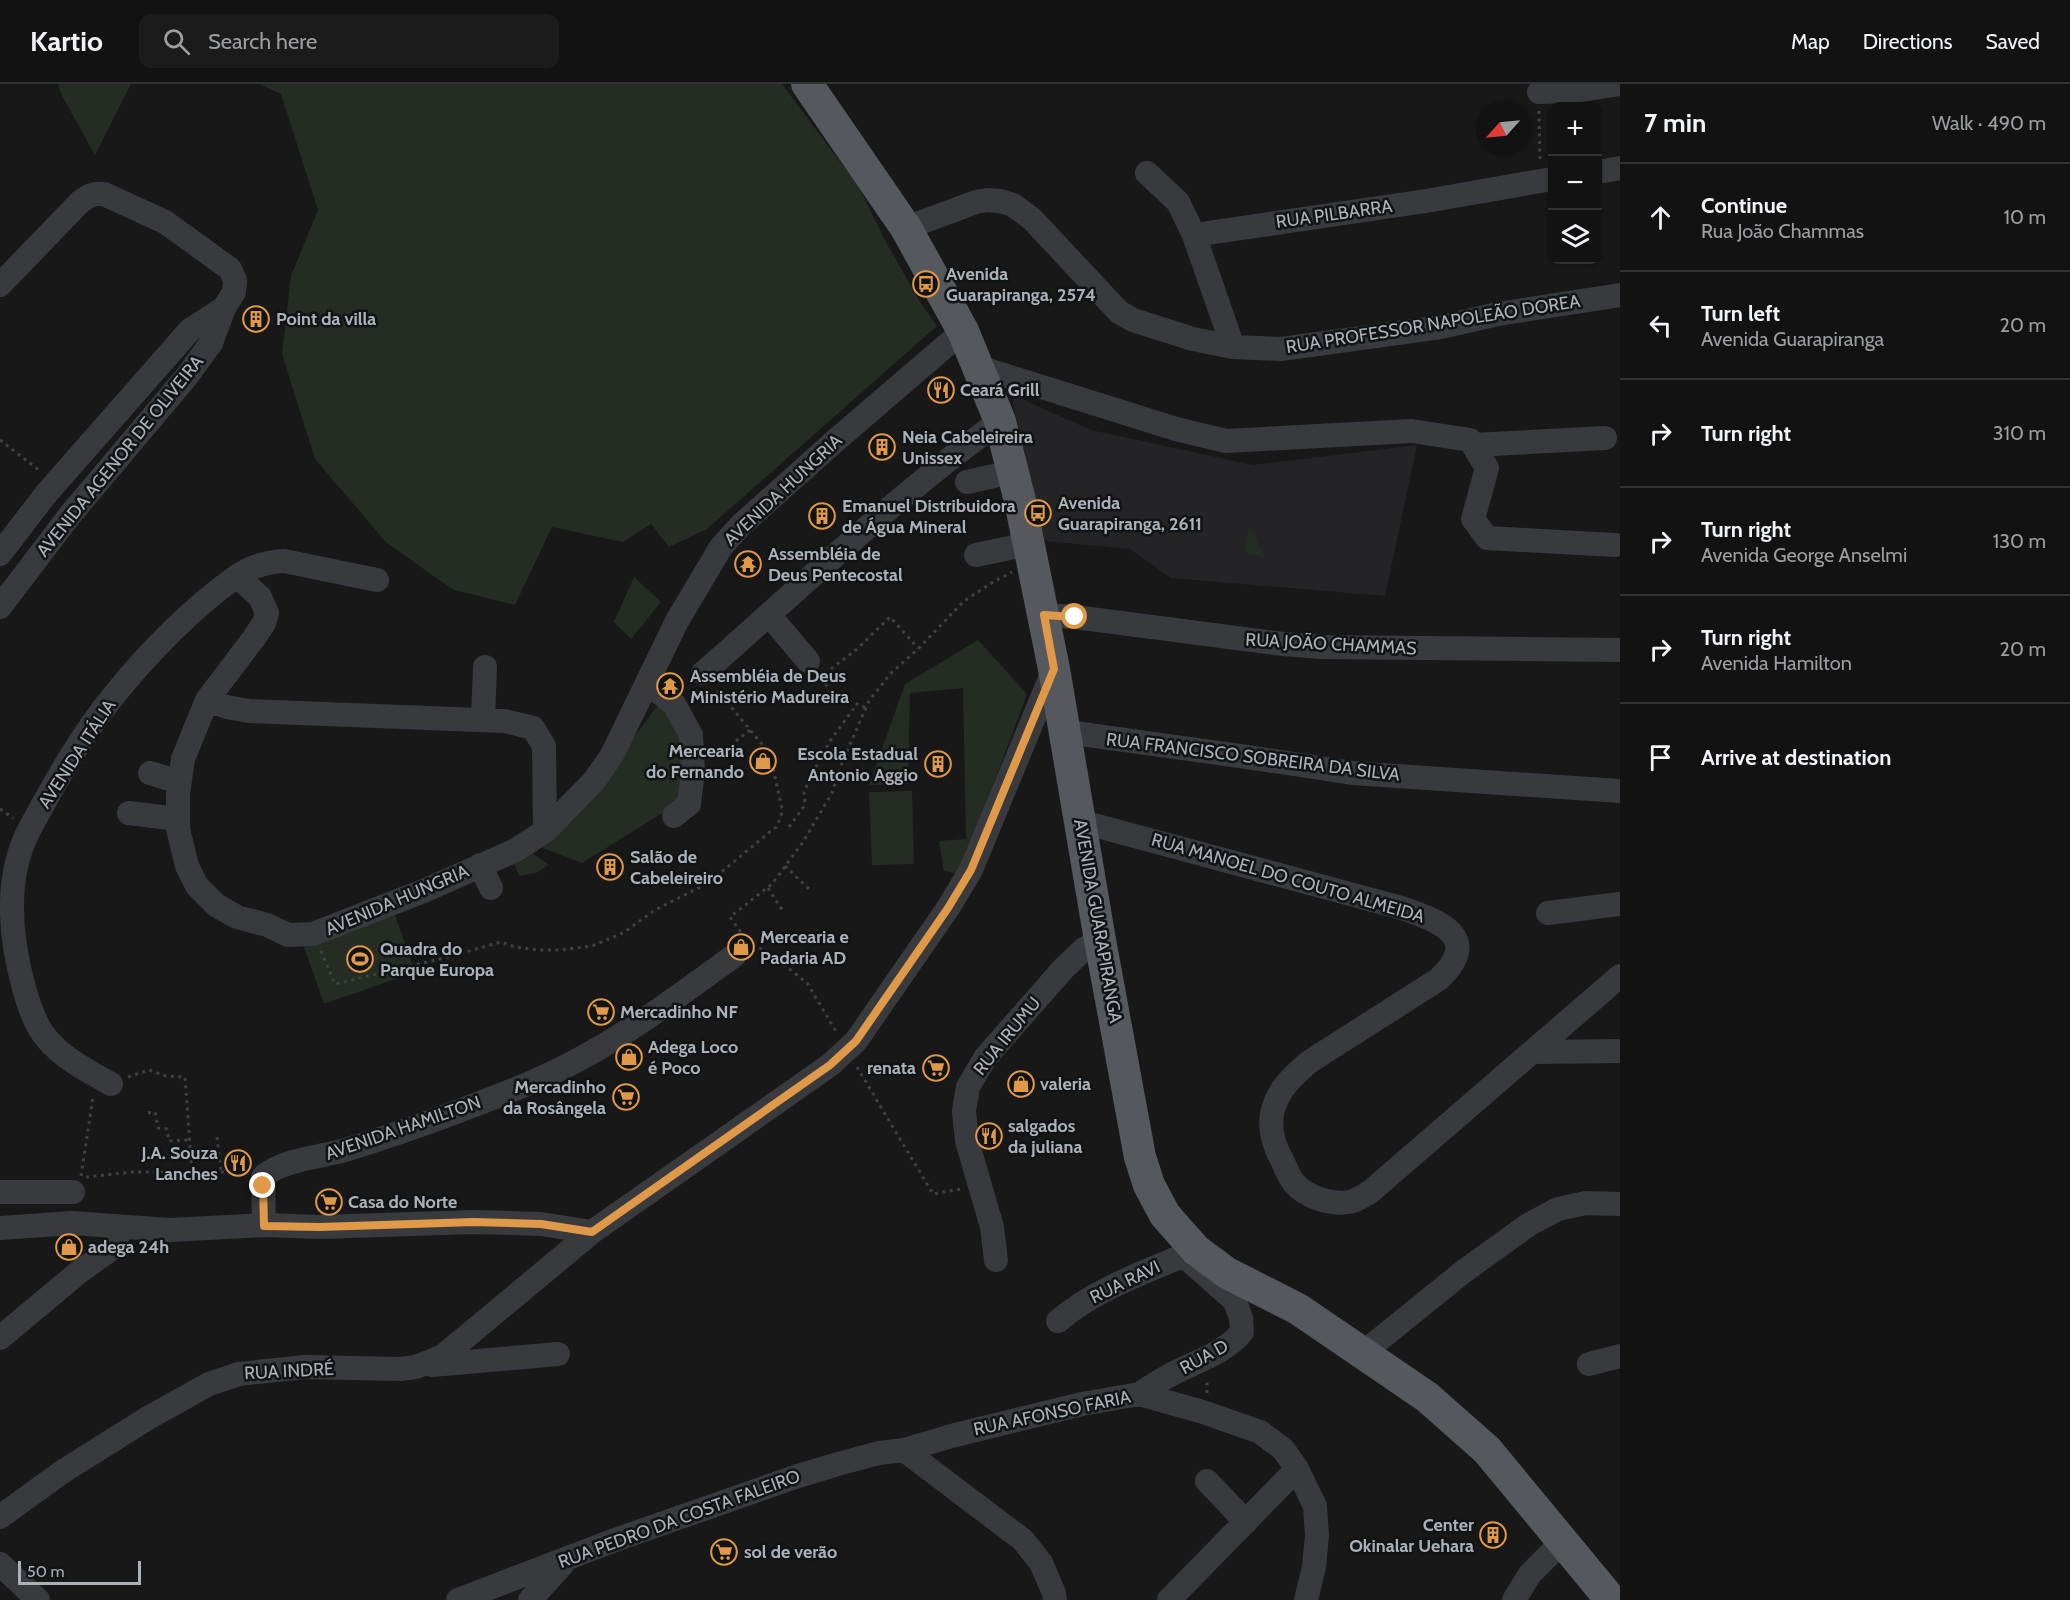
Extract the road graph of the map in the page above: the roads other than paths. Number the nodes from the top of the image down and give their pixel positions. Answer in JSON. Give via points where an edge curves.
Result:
{"nodes":[{"id":1,"x":807,"y":84,"type":"edge"},
{"id":2,"x":1619,"y":84,"type":"edge"},
{"id":3,"x":1620,"y":99,"type":"edge"},
{"id":4,"x":1620,"y":168,"type":"edge"},
{"id":5,"x":1602,"y":171,"type":"edge"},
{"id":6,"x":1147,"y":173,"type":"dead end"},
{"id":7,"x":1547,"y":180,"type":"edge"},
{"id":8,"x":906,"y":228,"type":"junction"},
{"id":9,"x":1194,"y":235,"type":"junction"},
{"id":10,"x":0,"y":285,"type":"edge"},
{"id":11,"x":1620,"y":296,"type":"edge"},
{"id":12,"x":224,"y":308,"type":"junction"},
{"id":13,"x":963,"y":331,"type":"junction"},
{"id":14,"x":1233,"y":347,"type":"junction"},
{"id":15,"x":978,"y":367,"type":"junction"},
{"id":16,"x":1000,"y":421,"type":"junction"},
{"id":17,"x":1605,"y":438,"type":"dead end"},
{"id":18,"x":1474,"y":446,"type":"junction"},
{"id":19,"x":1012,"y":472,"type":"junction"},
{"id":20,"x":967,"y":482,"type":"dead end"},
{"id":21,"x":1615,"y":545,"type":"dead end"},
{"id":22,"x":1031,"y":553,"type":"junction"},
{"id":23,"x":0,"y":554,"type":"edge"},
{"id":24,"x":976,"y":555,"type":"dead end"},
{"id":25,"x":237,"y":576,"type":"junction"},
{"id":26,"x":377,"y":580,"type":"dead end"},
{"id":27,"x":0,"y":607,"type":"edge"},
{"id":28,"x":769,"y":615,"type":"junction"},
{"id":29,"x":1044,"y":615,"type":"junction"},
{"id":30,"x":1620,"y":650,"type":"edge"},
{"id":31,"x":485,"y":667,"type":"dead end"},
{"id":32,"x":1054,"y":669,"type":"junction"},
{"id":33,"x":814,"y":673,"type":"road end"},
{"id":34,"x":703,"y":674,"type":"road end"},
{"id":35,"x":647,"y":683,"type":"junction"},
{"id":36,"x":207,"y":700,"type":"junction"},
{"id":37,"x":483,"y":720,"type":"junction"},
{"id":38,"x":1066,"y":732,"type":"junction"},
{"id":39,"x":150,"y":773,"type":"dead end"},
{"id":40,"x":179,"y":782,"type":"junction"},
{"id":41,"x":1620,"y":791,"type":"edge"},
{"id":42,"x":129,"y":813,"type":"dead end"},
{"id":43,"x":674,"y":816,"type":"dead end"},
{"id":44,"x":178,"y":819,"type":"junction"},
{"id":45,"x":1079,"y":821,"type":"junction"},
{"id":46,"x":545,"y":831,"type":"junction"},
{"id":47,"x":480,"y":865,"type":"junction"},
{"id":48,"x":491,"y":888,"type":"dead end"},
{"id":49,"x":1620,"y":904,"type":"edge"},
{"id":50,"x":1548,"y":914,"type":"dead end"},
{"id":51,"x":1100,"y":940,"type":"junction"},
{"id":52,"x":745,"y":949,"type":"road end"},
{"id":53,"x":1620,"y":976,"type":"edge"},
{"id":54,"x":1533,"y":1052,"type":"junction"},
{"id":55,"x":1620,"y":1052,"type":"edge"},
{"id":56,"x":103,"y":1080,"type":"road end"},
{"id":57,"x":77,"y":1185,"type":"road end"},
{"id":58,"x":0,"y":1192,"type":"edge"},
{"id":59,"x":1620,"y":1204,"type":"edge"},
{"id":60,"x":264,"y":1226,"type":"junction"},
{"id":61,"x":0,"y":1228,"type":"edge"},
{"id":62,"x":592,"y":1232,"type":"junction"},
{"id":63,"x":105,"y":1235,"type":"junction"},
{"id":64,"x":1189,"y":1253,"type":"junction"},
{"id":65,"x":996,"y":1260,"type":"dead end"},
{"id":66,"x":1058,"y":1321,"type":"dead end"},
{"id":67,"x":0,"y":1338,"type":"edge"},
{"id":68,"x":1364,"y":1352,"type":"junction"},
{"id":69,"x":558,"y":1354,"type":"dead end"},
{"id":70,"x":1620,"y":1356,"type":"edge"},
{"id":71,"x":1589,"y":1364,"type":"dead end"},
{"id":72,"x":408,"y":1368,"type":"junction"},
{"id":73,"x":1139,"y":1394,"type":"junction"},
{"id":74,"x":904,"y":1450,"type":"junction"},
{"id":75,"x":1297,"y":1469,"type":"junction"},
{"id":76,"x":1206,"y":1481,"type":"dead end"},
{"id":77,"x":0,"y":1517,"type":"edge"},
{"id":78,"x":1245,"y":1522,"type":"junction"},
{"id":79,"x":1562,"y":1542,"type":"junction"},
{"id":80,"x":568,"y":1560,"type":"junction"},
{"id":81,"x":0,"y":1564,"type":"edge"},
{"id":82,"x":39,"y":1600,"type":"edge"},
{"id":83,"x":458,"y":1600,"type":"edge"},
{"id":84,"x":530,"y":1600,"type":"edge"},
{"id":85,"x":1055,"y":1600,"type":"edge"},
{"id":86,"x":1168,"y":1600,"type":"edge"},
{"id":87,"x":1306,"y":1600,"type":"edge"},
{"id":88,"x":1514,"y":1600,"type":"edge"},
{"id":89,"x":1611,"y":1600,"type":"edge"}],
"edges":[{"from":1,"to":8,"type":"main road","name":"AVENIDA GUARAPIRANGA"},
{"from":2,"to":3,"type":"street","via":[[1543,92],[1555,101],[1570,104]]},
{"from":4,"to":5,"type":"street"},
{"from":6,"to":9,"type":"street","via":[[1178,202]]},
{"from":7,"to":9,"type":"street","name":"RUA PILBARRA"},
{"from":8,"to":13,"type":"main road","name":"AVENIDA GUARAPIRANGA"},
{"from":8,"to":14,"type":"street","name":"RUA PROFESSOR NAPOLEÃO DOREA","via":[[976,202],[1013,205],[1032,219],[1119,312],[1160,330]]},
{"from":9,"to":14,"type":"street"},
{"from":10,"to":12,"type":"street","via":[[80,202],[104,194],[165,222],[230,268],[234,292]]},
{"from":11,"to":14,"type":"street","name":"RUA PROFESSOR NAPOLEÃO DOREA","via":[[1325,344],[1281,349]]},
{"from":12,"to":23,"type":"street","name":"AVENIDA AGENOR DE OLIVEIRA","via":[[190,330],[55,483]]},
{"from":12,"to":27,"type":"street","name":"AVENIDA AGENOR DE OLIVEIRA","via":[[211,343],[187,376],[70,514]]},
{"from":13,"to":15,"type":"main road","name":"AVENIDA GUARAPIRANGA"},
{"from":13,"to":35,"type":"street","name":"AVENIDA HUNGRIA","via":[[741,525],[704,573]]},
{"from":15,"to":16,"type":"main road","name":"AVENIDA GUARAPIRANGA"},
{"from":15,"to":18,"type":"street","via":[[1226,441],[1412,431],[1470,440]]},
{"from":16,"to":19,"type":"main road","name":"AVENIDA GUARAPIRANGA"},
{"from":16,"to":28,"type":"street","via":[[915,486]]},
{"from":17,"to":18,"type":"street"},
{"from":18,"to":21,"type":"street","via":[[1487,468],[1473,519],[1487,538]]},
{"from":19,"to":20,"type":"street"},
{"from":19,"to":22,"type":"main road","name":"AVENIDA GUARAPIRANGA"},
{"from":22,"to":24,"type":"street"},
{"from":22,"to":29,"type":"main road","name":"AVENIDA GUARAPIRANGA"},
{"from":25,"to":26,"type":"street","name":"AVENIDA ITÁLIA","via":[[262,564],[284,561]]},
{"from":25,"to":36,"type":"street","name":"AVENIDA HUNGRIA","via":[[260,597],[267,613],[254,638]]},
{"from":25,"to":56,"type":"street","name":"AVENIDA ITÁLIA","via":[[193,613],[114,695],[44,804],[23,843],[15,870],[15,956],[30,1009],[46,1038],[82,1069]]},
{"from":28,"to":33,"type":"street"},
{"from":28,"to":34,"type":"street"},
{"from":29,"to":30,"type":"street","name":"RUA JOÃO CHAMMAS","via":[[1322,647]]},
{"from":29,"to":32,"type":"main road","name":"AVENIDA GUARAPIRANGA"},
{"from":31,"to":37,"type":"street"},
{"from":32,"to":38,"type":"main road","name":"AVENIDA GUARAPIRANGA"},
{"from":32,"to":62,"type":"street","via":[[971,870],[856,1041]]},
{"from":35,"to":43,"type":"street","via":[[674,704],[691,735],[693,770],[689,804]]},
{"from":35,"to":46,"type":"street","name":"AVENIDA HUNGRIA","via":[[612,755],[594,781]]},
{"from":36,"to":37,"type":"street","via":[[249,711]]},
{"from":36,"to":40,"type":"street","name":"AVENIDA HUNGRIA","via":[[183,759]]},
{"from":37,"to":46,"type":"street","via":[[521,724],[539,736],[544,746]]},
{"from":38,"to":41,"type":"street","name":"RUA FRANCISCO SOBREIRA DA SILVA","via":[[1353,773]]},
{"from":38,"to":45,"type":"main road","name":"AVENIDA GUARAPIRANGA"},
{"from":39,"to":40,"type":"street"},
{"from":40,"to":44,"type":"street","name":"AVENIDA HUNGRIA"},
{"from":42,"to":44,"type":"street"},
{"from":44,"to":47,"type":"street","name":"AVENIDA HUNGRIA","via":[[187,866],[197,886],[216,905],[237,917],[288,935],[313,934]]},
{"from":45,"to":51,"type":"main road","name":"AVENIDA GUARAPIRANGA"},
{"from":45,"to":54,"type":"street","name":"RUA MANOEL DO COUTO ALMEIDA","via":[[1402,908],[1445,926],[1456,940],[1458,952],[1439,979],[1309,1062],[1279,1096],[1272,1113],[1271,1132],[1278,1154],[1294,1183],[1311,1196],[1330,1202],[1350,1202],[1370,1192]]},
{"from":46,"to":47,"type":"street","name":"AVENIDA HUNGRIA","via":[[516,850]]},
{"from":47,"to":48,"type":"street"},
{"from":49,"to":50,"type":"street"},
{"from":51,"to":64,"type":"main road","name":"AVENIDA GUARAPIRANGA","via":[[1140,1157],[1149,1185]]},
{"from":51,"to":65,"type":"street","name":"RUA IRUMU","via":[[1063,969],[985,1058],[968,1087],[963,1112],[967,1141],[992,1227]]},
{"from":52,"to":60,"type":"street","name":"AVENIDA HAMILTON","via":[[633,1029],[563,1068],[450,1115],[268,1172],[263,1177]]},
{"from":53,"to":54,"type":"street","name":"RUA MANOEL DO COUTO ALMEIDA"},
{"from":54,"to":55,"type":"street"},
{"from":57,"to":58,"type":"street"},
{"from":59,"to":68,"type":"street","via":[[1586,1203],[1558,1209],[1528,1226],[1463,1272]]},
{"from":60,"to":62,"type":"street","via":[[474,1222],[541,1224]]},
{"from":60,"to":63,"type":"street"},
{"from":61,"to":63,"type":"street","via":[[72,1223]]},
{"from":62,"to":72,"type":"street","via":[[443,1356]]},
{"from":63,"to":67,"type":"street","via":[[79,1272]]},
{"from":64,"to":66,"type":"street","name":"RUA RAVI","via":[[1111,1287]]},
{"from":64,"to":68,"type":"main road","name":"AVENIDA GUARAPIRANGA","via":[[1298,1309]]},
{"from":64,"to":73,"type":"street","name":"RUA D","via":[[1235,1301],[1242,1332],[1209,1356]]},
{"from":68,"to":79,"type":"main road","name":"AVENIDA GUARAPIRANGA","via":[[1427,1397],[1487,1450]]},
{"from":69,"to":72,"type":"street","name":"RUA INDRÉ"},
{"from":70,"to":71,"type":"street"},
{"from":72,"to":77,"type":"street","name":"RUA INDRÉ","via":[[305,1367],[238,1374],[209,1384],[92,1454]]},
{"from":73,"to":74,"type":"street","name":"RUA AFONSO FARIA","via":[[1070,1407]]},
{"from":73,"to":75,"type":"street","name":"RUA AFONSO FARIA","via":[[1260,1432],[1283,1449]]},
{"from":74,"to":80,"type":"street","name":"RUA PEDRO DA COSTA FALEIRO","via":[[859,1458],[795,1477]]},
{"from":74,"to":85,"type":"street","via":[[1023,1540],[1041,1563]]},
{"from":75,"to":78,"type":"street"},
{"from":75,"to":87,"type":"street","name":"RUA AFONSO FARIA","via":[[1315,1506],[1317,1536]]},
{"from":76,"to":78,"type":"street"},
{"from":78,"to":86,"type":"street"},
{"from":79,"to":88,"type":"street","via":[[1530,1574]]},
{"from":79,"to":89,"type":"main road","name":"AVENIDA GUARAPIRANGA"},
{"from":80,"to":83,"type":"street","name":"RUA PEDRO DA COSTA FALEIRO"},
{"from":80,"to":84,"type":"street"},
{"from":81,"to":82,"type":"street"}]}
